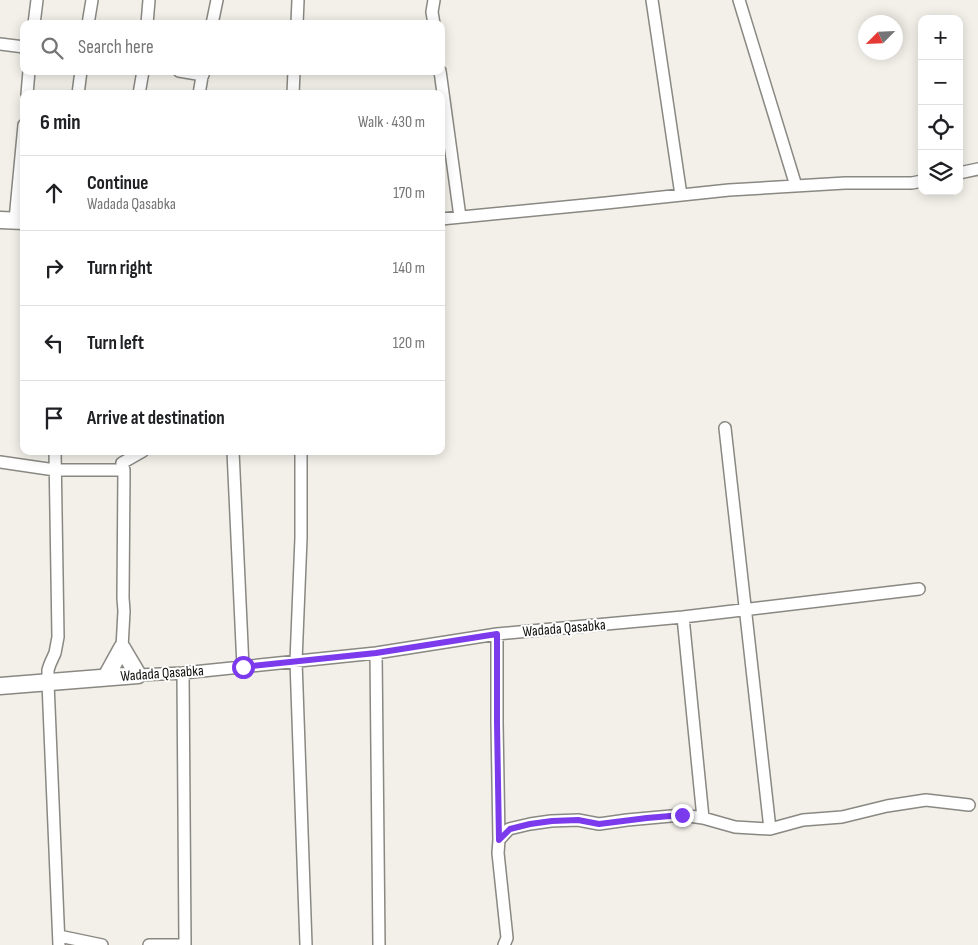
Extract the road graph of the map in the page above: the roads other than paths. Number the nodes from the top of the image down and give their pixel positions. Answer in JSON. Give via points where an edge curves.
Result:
{"nodes":[{"id":1,"x":37,"y":0,"type":"edge"},
{"id":2,"x":92,"y":0,"type":"edge"},
{"id":3,"x":149,"y":0,"type":"edge"},
{"id":4,"x":217,"y":0,"type":"edge"},
{"id":5,"x":298,"y":0,"type":"edge"},
{"id":6,"x":434,"y":0,"type":"edge"},
{"id":7,"x":652,"y":0,"type":"edge"},
{"id":8,"x":739,"y":0,"type":"edge"},
{"id":9,"x":34,"y":20,"type":"edge"},
{"id":10,"x":89,"y":20,"type":"edge"},
{"id":11,"x":147,"y":20,"type":"edge"},
{"id":12,"x":213,"y":20,"type":"edge"},
{"id":13,"x":296,"y":20,"type":"edge"},
{"id":14,"x":433,"y":20,"type":"edge"},
{"id":15,"x":0,"y":44,"type":"edge"},
{"id":16,"x":20,"y":46,"type":"edge"},
{"id":17,"x":29,"y":75,"type":"edge"},
{"id":18,"x":80,"y":75,"type":"edge"},
{"id":19,"x":142,"y":75,"type":"edge"},
{"id":20,"x":203,"y":75,"type":"edge"},
{"id":21,"x":294,"y":75,"type":"edge"},
{"id":22,"x":441,"y":75,"type":"edge"},
{"id":23,"x":27,"y":90,"type":"edge"},
{"id":24,"x":79,"y":90,"type":"edge"},
{"id":25,"x":140,"y":90,"type":"edge"},
{"id":26,"x":200,"y":90,"type":"edge"},
{"id":27,"x":293,"y":90,"type":"edge"},
{"id":28,"x":443,"y":90,"type":"edge"},
{"id":29,"x":445,"y":108,"type":"edge"},
{"id":30,"x":20,"y":160,"type":"edge"},
{"id":31,"x":978,"y":169,"type":"edge"},
{"id":32,"x":963,"y":172,"type":"edge"},
{"id":33,"x":918,"y":182,"type":"edge"},
{"id":34,"x":796,"y":186,"type":"junction"},
{"id":35,"x":680,"y":195,"type":"junction"},
{"id":36,"x":460,"y":217,"type":"junction"},
{"id":37,"x":445,"y":219,"type":"edge"},
{"id":38,"x":13,"y":220,"type":"edge"},
{"id":39,"x":725,"y":428,"type":"dead end"},
{"id":40,"x":55,"y":455,"type":"edge"},
{"id":41,"x":135,"y":455,"type":"edge"},
{"id":42,"x":233,"y":455,"type":"edge"},
{"id":43,"x":301,"y":455,"type":"edge"},
{"id":44,"x":0,"y":462,"type":"edge"},
{"id":45,"x":122,"y":462,"type":"edge"},
{"id":46,"x":55,"y":470,"type":"junction"},
{"id":47,"x":919,"y":589,"type":"dead end"},
{"id":48,"x":745,"y":610,"type":"junction"},
{"id":49,"x":683,"y":617,"type":"junction"},
{"id":50,"x":497,"y":634,"type":"junction"},
{"id":51,"x":122,"y":648,"type":"junction"},
{"id":52,"x":376,"y":653,"type":"junction"},
{"id":53,"x":296,"y":661,"type":"junction"},
{"id":54,"x":243,"y":667,"type":"junction"},
{"id":55,"x":183,"y":673,"type":"junction"},
{"id":56,"x":138,"y":675,"type":"junction"},
{"id":57,"x":106,"y":677,"type":"junction"},
{"id":58,"x":48,"y":683,"type":"junction"},
{"id":59,"x":0,"y":686,"type":"edge"},
{"id":60,"x":969,"y":805,"type":"dead end"},
{"id":61,"x":703,"y":818,"type":"junction"},
{"id":62,"x":770,"y":829,"type":"junction"},
{"id":63,"x":499,"y":840,"type":"junction"},
{"id":64,"x":59,"y":941,"type":"edge"},
{"id":65,"x":102,"y":945,"type":"edge"},
{"id":66,"x":149,"y":945,"type":"edge"},
{"id":67,"x":185,"y":945,"type":"edge"},
{"id":68,"x":306,"y":945,"type":"edge"},
{"id":69,"x":379,"y":945,"type":"edge"},
{"id":70,"x":504,"y":945,"type":"edge"}],
"edges":[{"from":1,"to":9,"type":"street"},
{"from":2,"to":10,"type":"street"},
{"from":3,"to":11,"type":"street"},
{"from":4,"to":12,"type":"street"},
{"from":5,"to":13,"type":"street"},
{"from":6,"to":14,"type":"street"},
{"from":7,"to":35,"type":"street"},
{"from":8,"to":34,"type":"street"},
{"from":15,"to":16,"type":"street"},
{"from":17,"to":23,"type":"street"},
{"from":18,"to":24,"type":"street"},
{"from":19,"to":25,"type":"street"},
{"from":20,"to":26,"type":"street"},
{"from":21,"to":27,"type":"street"},
{"from":22,"to":28,"type":"street"},
{"from":29,"to":36,"type":"street"},
{"from":30,"to":38,"type":"street"},
{"from":31,"to":32,"type":"street"},
{"from":33,"to":34,"type":"street"},
{"from":34,"to":35,"type":"street"},
{"from":35,"to":36,"type":"street"},
{"from":36,"to":37,"type":"street"},
{"from":39,"to":48,"type":"street"},
{"from":40,"to":46,"type":"street"},
{"from":41,"to":45,"type":"street"},
{"from":42,"to":54,"type":"street"},
{"from":43,"to":53,"type":"street"},
{"from":44,"to":46,"type":"street"},
{"from":45,"to":46,"type":"street"},
{"from":45,"to":51,"type":"street"},
{"from":46,"to":58,"type":"street","via":[[58,637],[48,670]]},
{"from":47,"to":48,"type":"street","name":"Wadada Qasabka"},
{"from":48,"to":49,"type":"street","name":"Wadada Qasabka"},
{"from":48,"to":62,"type":"street"},
{"from":49,"to":50,"type":"street","name":"Wadada Qasabka"},
{"from":49,"to":61,"type":"street"},
{"from":50,"to":52,"type":"street","name":"Wadada Qasabka"},
{"from":50,"to":63,"type":"street"},
{"from":51,"to":56,"type":"street"},
{"from":51,"to":57,"type":"street"},
{"from":52,"to":53,"type":"street","name":"Wadada Qasabka"},
{"from":52,"to":69,"type":"street"},
{"from":53,"to":54,"type":"street","name":"Wadada Qasabka"},
{"from":53,"to":68,"type":"street"},
{"from":54,"to":55,"type":"street","name":"Wadada Qasabka"},
{"from":55,"to":56,"type":"street","name":"Wadada Qasabka"},
{"from":55,"to":67,"type":"street"},
{"from":56,"to":57,"type":"street","name":"Wadada Qasabka"},
{"from":57,"to":58,"type":"street","name":"Wadada Qasabka"},
{"from":58,"to":59,"type":"street","name":"Wadada Qasabka"},
{"from":58,"to":64,"type":"street"},
{"from":60,"to":62,"type":"street","via":[[926,800],[842,817],[803,820]]},
{"from":61,"to":62,"type":"street","via":[[735,827]]},
{"from":61,"to":63,"type":"street","via":[[682,815],[599,824],[578,820],[552,821],[510,829]]},
{"from":63,"to":70,"type":"street","via":[[507,938]]},
{"from":64,"to":65,"type":"street"},
{"from":66,"to":67,"type":"street"}]}
